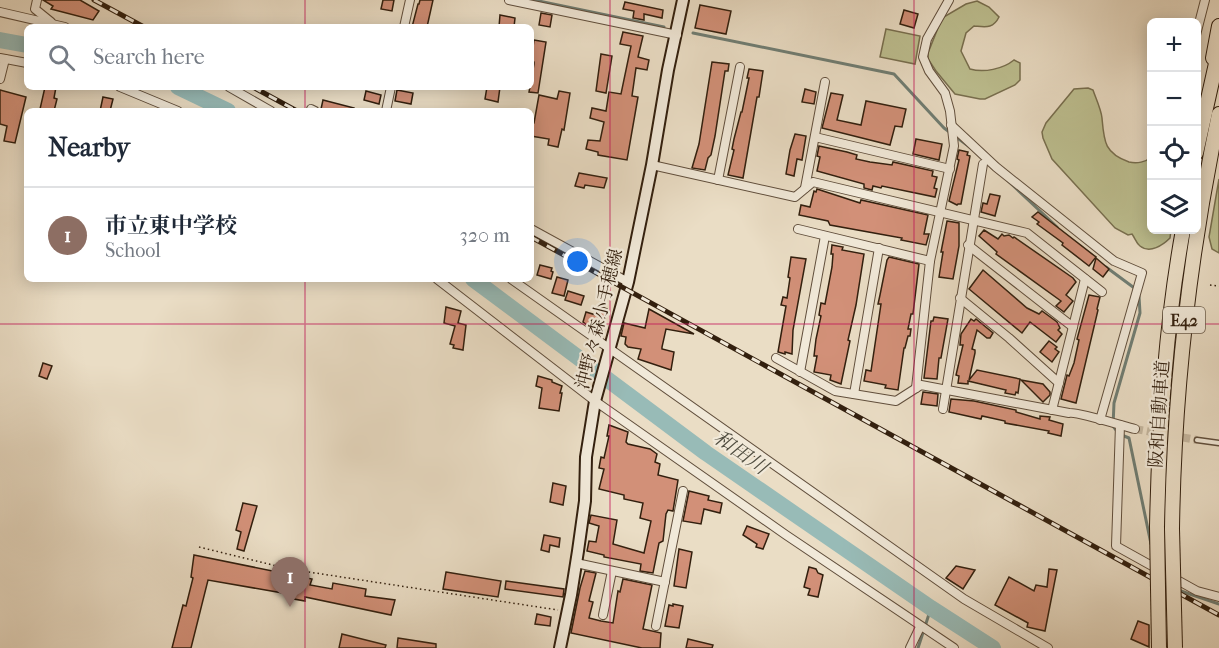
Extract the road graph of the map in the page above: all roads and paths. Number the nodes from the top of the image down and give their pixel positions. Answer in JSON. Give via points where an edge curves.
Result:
{"nodes":[{"id":1,"x":37,"y":0,"type":"edge"},
{"id":2,"x":410,"y":0,"type":"edge"},
{"id":3,"x":509,"y":0,"type":"edge"},
{"id":4,"x":683,"y":0,"type":"edge"},
{"id":5,"x":949,"y":0,"type":"edge"},
{"id":6,"x":1205,"y":0,"type":"edge"},
{"id":7,"x":0,"y":12,"type":"edge"},
{"id":8,"x":1201,"y":18,"type":"edge"},
{"id":9,"x":48,"y":24,"type":"edge"},
{"id":10,"x":52,"y":24,"type":"edge"},
{"id":11,"x":405,"y":24,"type":"edge"},
{"id":12,"x":1219,"y":26,"type":"edge"},
{"id":13,"x":677,"y":35,"type":"junction"},
{"id":14,"x":1219,"y":50,"type":"edge"},
{"id":15,"x":2,"y":59,"type":"edge"},
{"id":16,"x":24,"y":63,"type":"edge"},
{"id":17,"x":740,"y":67,"type":"dead end"},
{"id":18,"x":0,"y":79,"type":"edge"},
{"id":19,"x":825,"y":82,"type":"dead end"},
{"id":20,"x":1210,"y":87,"type":"junction"},
{"id":21,"x":127,"y":90,"type":"edge"},
{"id":22,"x":234,"y":90,"type":"edge"},
{"id":23,"x":390,"y":90,"type":"edge"},
{"id":24,"x":171,"y":108,"type":"edge"},
{"id":25,"x":266,"y":108,"type":"edge"},
{"id":26,"x":387,"y":108,"type":"edge"},
{"id":27,"x":1219,"y":114,"type":"edge"},
{"id":28,"x":951,"y":125,"type":"junction"},
{"id":29,"x":1201,"y":133,"type":"edge"},
{"id":30,"x":815,"y":137,"type":"junction"},
{"id":31,"x":983,"y":164,"type":"dead end"},
{"id":32,"x":652,"y":165,"type":"junction"},
{"id":33,"x":950,"y":168,"type":"junction"},
{"id":34,"x":718,"y":180,"type":"junction"},
{"id":35,"x":805,"y":188,"type":"junction"},
{"id":36,"x":940,"y":212,"type":"junction"},
{"id":37,"x":972,"y":220,"type":"junction"},
{"id":38,"x":798,"y":229,"type":"dead end"},
{"id":39,"x":534,"y":231,"type":"edge"},
{"id":40,"x":1182,"y":234,"type":"edge"},
{"id":41,"x":825,"y":236,"type":"junction"},
{"id":42,"x":968,"y":245,"type":"junction"},
{"id":43,"x":879,"y":248,"type":"junction"},
{"id":44,"x":930,"y":261,"type":"junction"},
{"id":45,"x":1085,"y":279,"type":"junction"},
{"id":46,"x":441,"y":282,"type":"edge"},
{"id":47,"x":515,"y":282,"type":"edge"},
{"id":48,"x":628,"y":282,"type":"junction"},
{"id":49,"x":1210,"y":285,"type":"dead end"},
{"id":50,"x":1219,"y":286,"type":"edge"},
{"id":51,"x":1102,"y":292,"type":"dead end"},
{"id":52,"x":960,"y":298,"type":"junction"},
{"id":53,"x":1073,"y":327,"type":"junction"},
{"id":54,"x":610,"y":352,"type":"junction"},
{"id":55,"x":776,"y":358,"type":"dead end"},
{"id":56,"x":800,"y":372,"type":"junction"},
{"id":57,"x":1059,"y":383,"type":"junction"},
{"id":58,"x":916,"y":388,"type":"junction"},
{"id":59,"x":946,"y":389,"type":"junction"},
{"id":60,"x":854,"y":394,"type":"junction"},
{"id":61,"x":596,"y":398,"type":"junction"},
{"id":62,"x":943,"y":409,"type":"dead end"},
{"id":63,"x":1052,"y":410,"type":"junction"},
{"id":64,"x":1100,"y":420,"type":"junction"},
{"id":65,"x":1120,"y":425,"type":"junction"},
{"id":66,"x":1135,"y":429,"type":"tunnel mouth"},
{"id":67,"x":1197,"y":440,"type":"tunnel mouth"},
{"id":68,"x":1219,"y":443,"type":"edge"},
{"id":69,"x":683,"y":491,"type":"dead end"},
{"id":70,"x":199,"y":547,"type":"dead end"},
{"id":71,"x":576,"y":563,"type":"junction"},
{"id":72,"x":612,"y":571,"type":"junction"},
{"id":73,"x":665,"y":582,"type":"junction"},
{"id":74,"x":1219,"y":597,"type":"edge"},
{"id":75,"x":568,"y":611,"type":"junction"},
{"id":76,"x":603,"y":615,"type":"dead end"},
{"id":77,"x":656,"y":626,"type":"dead end"},
{"id":78,"x":920,"y":627,"type":"junction"},
{"id":79,"x":560,"y":648,"type":"edge"},
{"id":80,"x":910,"y":648,"type":"edge"},
{"id":81,"x":954,"y":648,"type":"edge"},
{"id":82,"x":1048,"y":648,"type":"edge"},
{"id":83,"x":1159,"y":648,"type":"edge"},
{"id":84,"x":1175,"y":648,"type":"edge"}],
"edges":[{"from":1,"to":10,"type":"street","via":[[35,9]]},
{"from":2,"to":11,"type":"street"},
{"from":3,"to":13,"type":"street"},
{"from":4,"to":13,"type":"main road","name":"沖野々森小手穂線"},
{"from":5,"to":28,"type":"street","via":[[927,39],[923,57],[945,93]]},
{"from":6,"to":8,"type":"street"},
{"from":7,"to":9,"type":"street"},
{"from":12,"to":20,"type":"highway"},
{"from":13,"to":32,"type":"main road","name":"沖野々森小手穂線"},
{"from":14,"to":20,"type":"highway"},
{"from":15,"to":16,"type":"street"},
{"from":15,"to":18,"type":"street"},
{"from":17,"to":34,"type":"street"},
{"from":19,"to":30,"type":"street"},
{"from":20,"to":29,"type":"highway"},
{"from":21,"to":24,"type":"street"},
{"from":22,"to":25,"type":"street"},
{"from":23,"to":26,"type":"street"},
{"from":27,"to":84,"type":"highway","name":"阪和自動車道","number":"E42","bridge":true,"via":[[1185,313],[1173,462]]},
{"from":28,"to":33,"type":"street","via":[[954,146]]},
{"from":28,"to":64,"type":"street","via":[[996,167],[1114,261],[1142,273]]},
{"from":30,"to":33,"type":"street"},
{"from":30,"to":35,"type":"street"},
{"from":31,"to":37,"type":"street"},
{"from":32,"to":34,"type":"street"},
{"from":32,"to":48,"type":"main road","name":"沖野々森小手穂線"},
{"from":33,"to":36,"type":"street"},
{"from":34,"to":35,"type":"street","via":[[795,197]]},
{"from":35,"to":36,"type":"street","via":[[813,182]]},
{"from":36,"to":37,"type":"street"},
{"from":36,"to":44,"type":"street"},
{"from":37,"to":42,"type":"street"},
{"from":37,"to":45,"type":"street","via":[[1027,233]]},
{"from":38,"to":41,"type":"street"},
{"from":39,"to":48,"type":"street"},
{"from":40,"to":83,"type":"highway","name":"阪和自動車道","number":"E42","bridge":true,"via":[[1162,389],[1157,527]]},
{"from":41,"to":43,"type":"street"},
{"from":41,"to":56,"type":"street"},
{"from":42,"to":52,"type":"street"},
{"from":42,"to":53,"type":"street"},
{"from":43,"to":44,"type":"street"},
{"from":43,"to":60,"type":"street"},
{"from":44,"to":58,"type":"street"},
{"from":45,"to":51,"type":"street"},
{"from":45,"to":53,"type":"street"},
{"from":46,"to":61,"type":"street"},
{"from":47,"to":54,"type":"street"},
{"from":48,"to":54,"type":"main road","name":"沖野々森小手穂線"},
{"from":49,"to":50,"type":"path"},
{"from":52,"to":57,"type":"street"},
{"from":52,"to":59,"type":"street"},
{"from":53,"to":57,"type":"street"},
{"from":54,"to":61,"type":"main road","name":"沖野々森小手穂線"},
{"from":54,"to":82,"type":"street","via":[[964,599]]},
{"from":55,"to":56,"type":"street"},
{"from":56,"to":60,"type":"street","via":[[835,391]]},
{"from":57,"to":63,"type":"street"},
{"from":58,"to":59,"type":"street","via":[[921,385]]},
{"from":58,"to":60,"type":"street","via":[[896,401]]},
{"from":59,"to":62,"type":"street"},
{"from":59,"to":63,"type":"street"},
{"from":61,"to":71,"type":"main road","name":"沖野々森小手穂線"},
{"from":61,"to":78,"type":"street"},
{"from":63,"to":64,"type":"street"},
{"from":64,"to":65,"type":"street"},
{"from":65,"to":66,"type":"street"},
{"from":65,"to":74,"type":"street","via":[[1116,546],[1197,591]]},
{"from":67,"to":68,"type":"lane"},
{"from":69,"to":73,"type":"street"},
{"from":70,"to":75,"type":"path","via":[[289,569]]},
{"from":71,"to":72,"type":"street"},
{"from":71,"to":75,"type":"main road","name":"沖野々森小手穂線"},
{"from":72,"to":73,"type":"street"},
{"from":72,"to":76,"type":"street"},
{"from":73,"to":77,"type":"street"},
{"from":75,"to":79,"type":"main road","name":"沖野々森小手穂線"},
{"from":78,"to":80,"type":"street"},
{"from":78,"to":81,"type":"street"}]}
